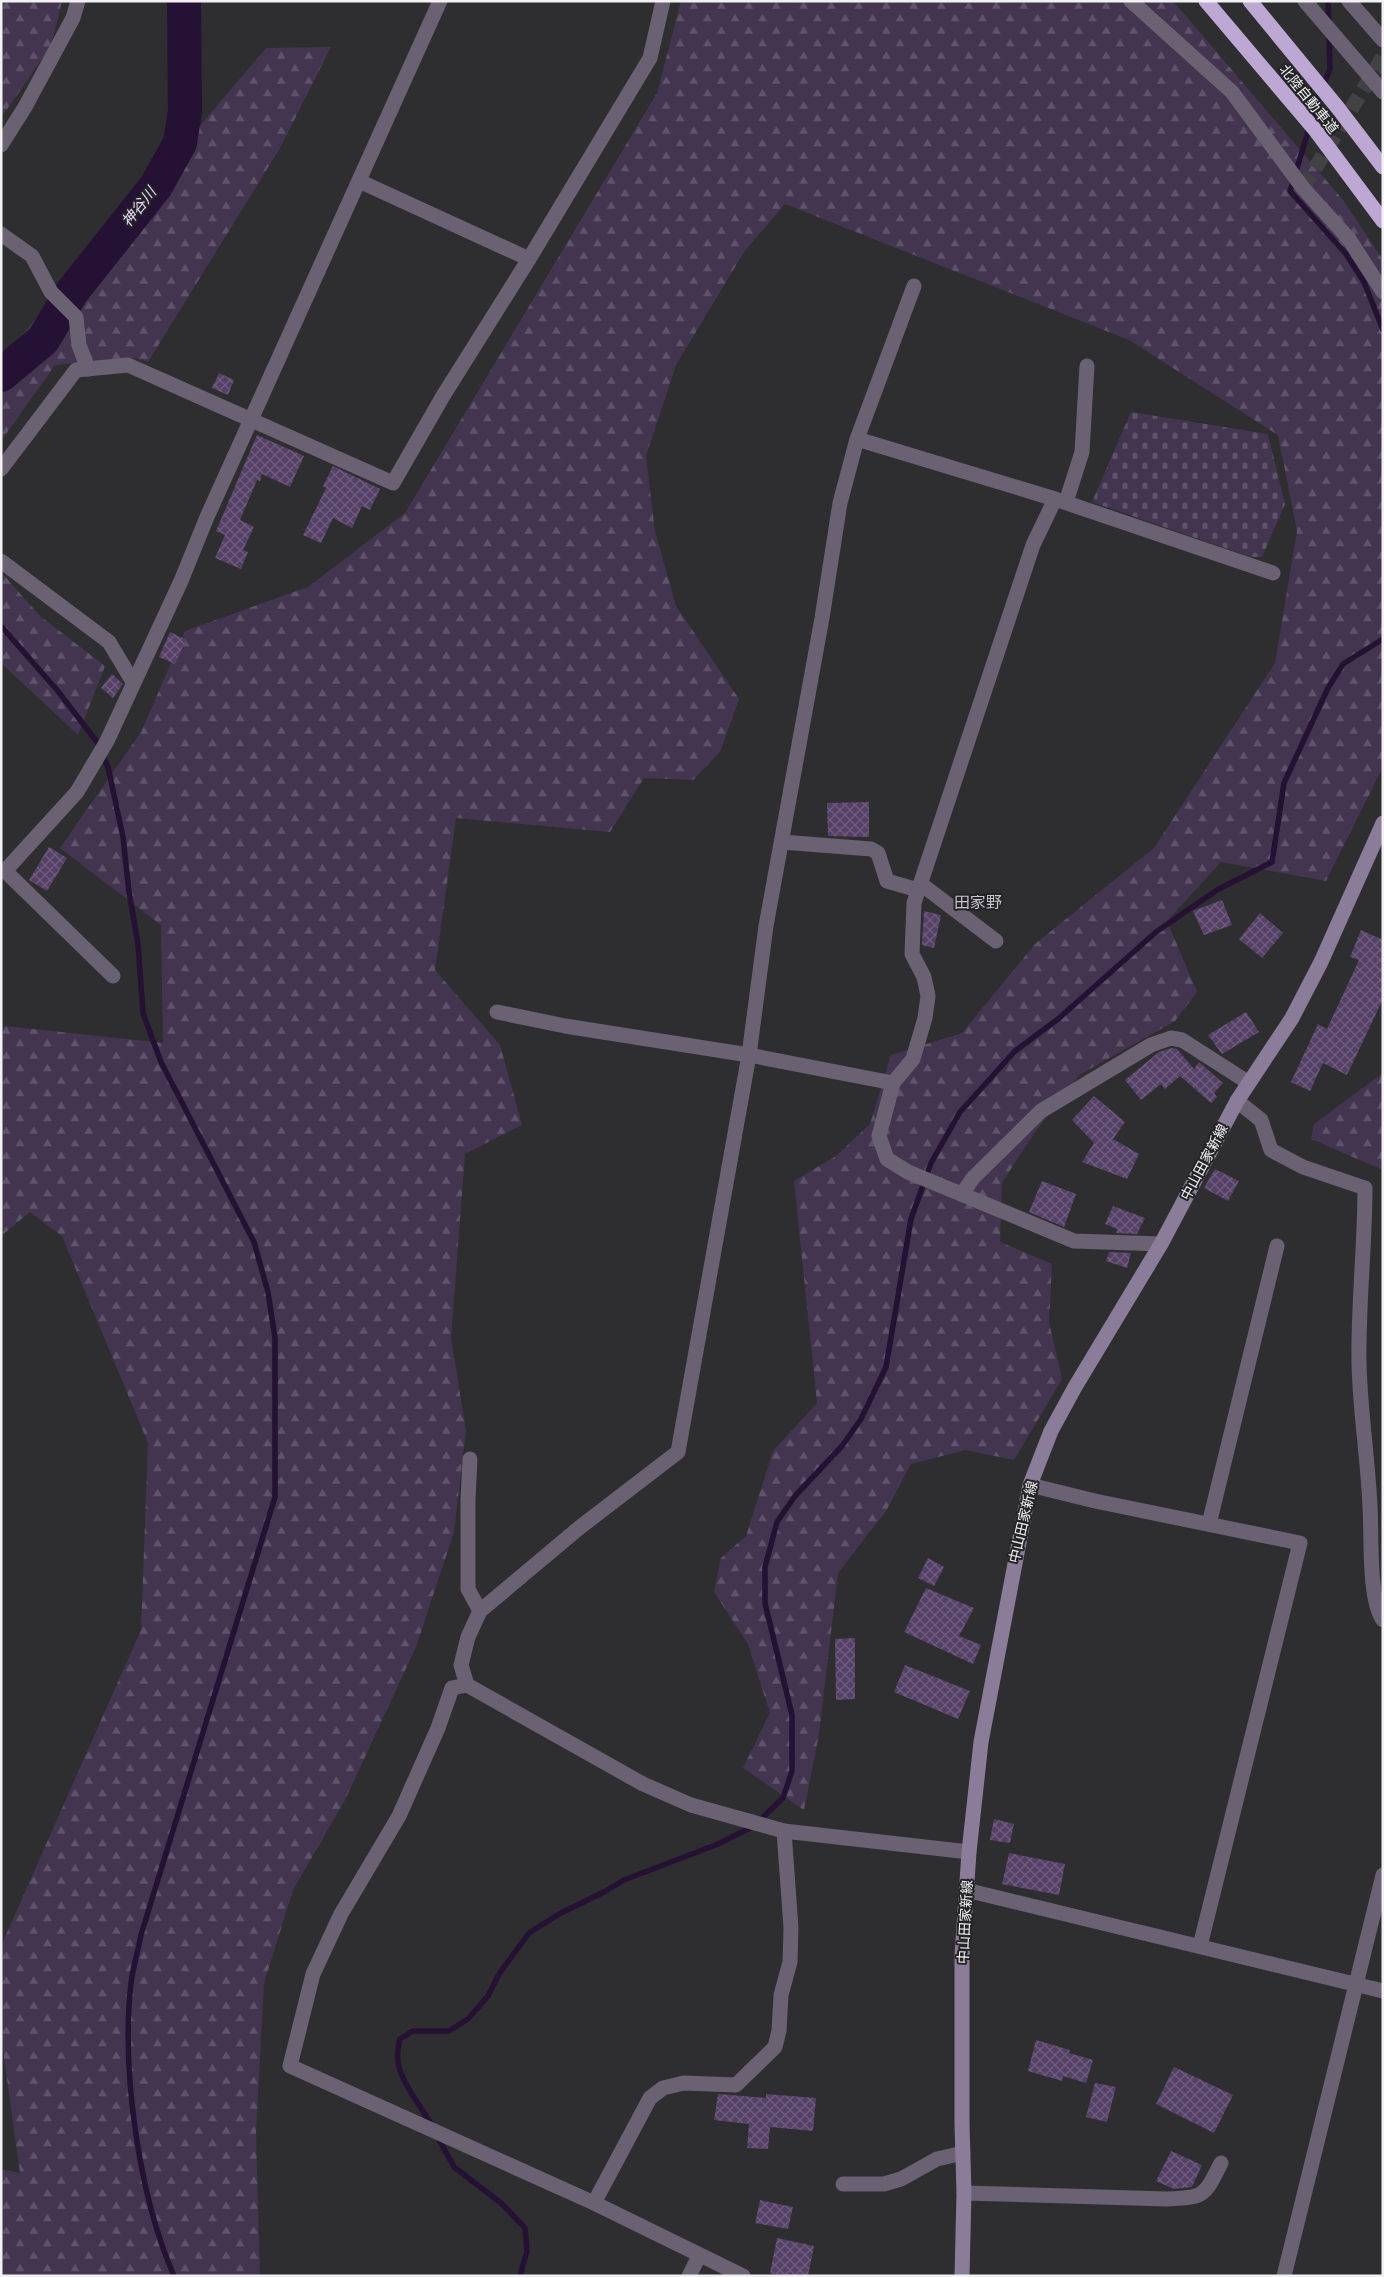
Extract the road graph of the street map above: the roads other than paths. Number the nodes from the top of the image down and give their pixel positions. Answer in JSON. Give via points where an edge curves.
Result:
{"nodes":[{"id":1,"x":78,"y":1,"type":"edge"},
{"id":2,"x":440,"y":1,"type":"edge"},
{"id":3,"x":663,"y":1,"type":"edge"},
{"id":4,"x":1131,"y":1,"type":"edge"},
{"id":5,"x":1206,"y":1,"type":"edge"},
{"id":6,"x":1250,"y":1,"type":"edge"},
{"id":7,"x":1305,"y":1,"type":"edge"},
{"id":8,"x":1349,"y":1,"type":"edge"},
{"id":9,"x":1383,"y":40,"type":"edge"},
{"id":10,"x":1383,"y":92,"type":"edge"},
{"id":11,"x":1,"y":145,"type":"edge"},
{"id":12,"x":1383,"y":167,"type":"edge"},
{"id":13,"x":360,"y":181,"type":"junction"},
{"id":14,"x":1383,"y":220,"type":"edge"},
{"id":15,"x":1,"y":234,"type":"edge"},
{"id":16,"x":528,"y":259,"type":"junction"},
{"id":17,"x":914,"y":286,"type":"dead end"},
{"id":18,"x":1383,"y":292,"type":"edge"},
{"id":19,"x":1087,"y":366,"type":"dead end"},
{"id":20,"x":88,"y":368,"type":"junction"},
{"id":21,"x":252,"y":419,"type":"junction"},
{"id":22,"x":857,"y":439,"type":"junction"},
{"id":23,"x":1,"y":469,"type":"edge"},
{"id":24,"x":1060,"y":500,"type":"junction"},
{"id":25,"x":1,"y":562,"type":"edge"},
{"id":26,"x":1273,"y":573,"type":"dead end"},
{"id":27,"x":133,"y":682,"type":"junction"},
{"id":28,"x":1383,"y":823,"type":"edge"},
{"id":29,"x":782,"y":842,"type":"junction"},
{"id":30,"x":920,"y":887,"type":"junction"},
{"id":31,"x":996,"y":941,"type":"dead end"},
{"id":32,"x":113,"y":976,"type":"dead end"},
{"id":33,"x":497,"y":1012,"type":"dead end"},
{"id":34,"x":749,"y":1055,"type":"junction"},
{"id":35,"x":893,"y":1083,"type":"junction"},
{"id":36,"x":1249,"y":1083,"type":"junction"},
{"id":37,"x":1237,"y":1101,"type":"junction"},
{"id":38,"x":962,"y":1194,"type":"junction"},
{"id":39,"x":1161,"y":1244,"type":"junction"},
{"id":40,"x":1277,"y":1246,"type":"dead end"},
{"id":41,"x":470,"y":1460,"type":"dead end"},
{"id":42,"x":1030,"y":1485,"type":"junction"},
{"id":43,"x":1209,"y":1524,"type":"junction"},
{"id":44,"x":480,"y":1611,"type":"junction"},
{"id":45,"x":1383,"y":1620,"type":"edge"},
{"id":46,"x":467,"y":1685,"type":"junction"},
{"id":47,"x":784,"y":1831,"type":"junction"},
{"id":48,"x":969,"y":1852,"type":"junction"},
{"id":49,"x":1383,"y":1875,"type":"edge"},
{"id":50,"x":966,"y":1890,"type":"junction"},
{"id":51,"x":1200,"y":1946,"type":"junction"},
{"id":52,"x":1357,"y":1984,"type":"junction"},
{"id":53,"x":1383,"y":1991,"type":"edge"},
{"id":54,"x":963,"y":2153,"type":"junction"},
{"id":55,"x":1221,"y":2163,"type":"dead end"},
{"id":56,"x":843,"y":2184,"type":"dead end"},
{"id":57,"x":964,"y":2193,"type":"junction"},
{"id":58,"x":594,"y":2203,"type":"junction"},
{"id":59,"x":699,"y":2256,"type":"junction"},
{"id":60,"x":690,"y":2276,"type":"edge"},
{"id":61,"x":743,"y":2276,"type":"edge"},
{"id":62,"x":962,"y":2276,"type":"edge"},
{"id":63,"x":1284,"y":2276,"type":"edge"}],
"edges":[{"from":1,"to":11,"type":"street","via":[[73,18]]},
{"from":2,"to":13,"type":"street"},
{"from":3,"to":16,"type":"street","via":[[650,58]]},
{"from":4,"to":18,"type":"street","via":[[1232,92],[1303,188],[1349,239]]},
{"from":5,"to":14,"type":"highway","name":"北陸自動車道","via":[[1316,131]]},
{"from":6,"to":12,"type":"highway","name":"北陸自動車道"},
{"from":7,"to":10,"type":"street"},
{"from":8,"to":9,"type":"street"},
{"from":13,"to":16,"type":"street"},
{"from":13,"to":21,"type":"street"},
{"from":15,"to":20,"type":"street","via":[[32,256],[51,292],[76,316],[79,345]]},
{"from":16,"to":21,"type":"street","via":[[393,483]]},
{"from":17,"to":22,"type":"street"},
{"from":19,"to":24,"type":"street","via":[[1082,452]]},
{"from":20,"to":21,"type":"street","via":[[128,365]]},
{"from":20,"to":23,"type":"street","via":[[76,370]]},
{"from":21,"to":27,"type":"street"},
{"from":22,"to":24,"type":"street"},
{"from":22,"to":29,"type":"street","via":[[840,503]]},
{"from":24,"to":26,"type":"street"},
{"from":24,"to":30,"type":"street","via":[[1033,545]]},
{"from":25,"to":27,"type":"street","via":[[109,642]]},
{"from":27,"to":32,"type":"street","via":[[107,741],[77,792],[5,871]]},
{"from":28,"to":36,"type":"main road","name":"中山田家新線","via":[[1292,1018]]},
{"from":29,"to":30,"type":"street","via":[[872,849],[878,854],[887,881]]},
{"from":29,"to":34,"type":"street","via":[[766,926]]},
{"from":30,"to":31,"type":"street"},
{"from":30,"to":35,"type":"street","via":[[914,903],[912,954],[924,977],[928,996],[925,1018],[913,1059]]},
{"from":33,"to":34,"type":"street"},
{"from":34,"to":35,"type":"street"},
{"from":34,"to":44,"type":"street","via":[[678,1452],[579,1528]]},
{"from":35,"to":38,"type":"street","via":[[879,1136],[887,1159],[908,1172]]},
{"from":36,"to":37,"type":"main road","name":"中山田家新線"},
{"from":36,"to":38,"type":"street","via":[[1182,1040],[1171,1038],[1151,1045],[1041,1112],[973,1178]]},
{"from":37,"to":39,"type":"main road","name":"中山田家新線"},
{"from":37,"to":45,"type":"street","via":[[1261,1120],[1271,1150],[1303,1167],[1365,1188],[1359,1291],[1359,1365],[1369,1474],[1374,1593]]},
{"from":38,"to":39,"type":"street","via":[[1074,1241]]},
{"from":39,"to":42,"type":"main road","name":"中山田家新線","via":[[1051,1431]]},
{"from":40,"to":43,"type":"street"},
{"from":41,"to":44,"type":"street","via":[[468,1589]]},
{"from":42,"to":43,"type":"street"},
{"from":42,"to":48,"type":"main road","name":"中山田家新線","via":[[981,1742]]},
{"from":43,"to":51,"type":"street","via":[[1300,1543]]},
{"from":44,"to":46,"type":"street","via":[[468,1637],[461,1665]]},
{"from":46,"to":47,"type":"street","via":[[643,1784],[691,1806]]},
{"from":46,"to":58,"type":"street","via":[[452,1688],[399,1816],[341,1914],[314,1974],[290,2066]]},
{"from":47,"to":48,"type":"street"},
{"from":47,"to":58,"type":"street","via":[[791,1928],[790,1962],[781,1995],[775,2047],[736,2085],[684,2083],[663,2088],[650,2098]]},
{"from":48,"to":50,"type":"main road","name":"中山田家新線"},
{"from":49,"to":52,"type":"street"},
{"from":50,"to":51,"type":"street"},
{"from":50,"to":54,"type":"main road","name":"中山田家新線","via":[[962,1956]]},
{"from":51,"to":52,"type":"street"},
{"from":52,"to":53,"type":"street"},
{"from":52,"to":63,"type":"street"},
{"from":54,"to":56,"type":"street","via":[[936,2159],[901,2179],[884,2184]]},
{"from":54,"to":57,"type":"main road","name":"中山田家新線"},
{"from":55,"to":57,"type":"street","via":[[1210,2186],[1199,2196],[1191,2198]]},
{"from":57,"to":62,"type":"main road","name":"中山田家新線"},
{"from":58,"to":59,"type":"street"},
{"from":59,"to":60,"type":"street"},
{"from":59,"to":61,"type":"street"}]}
